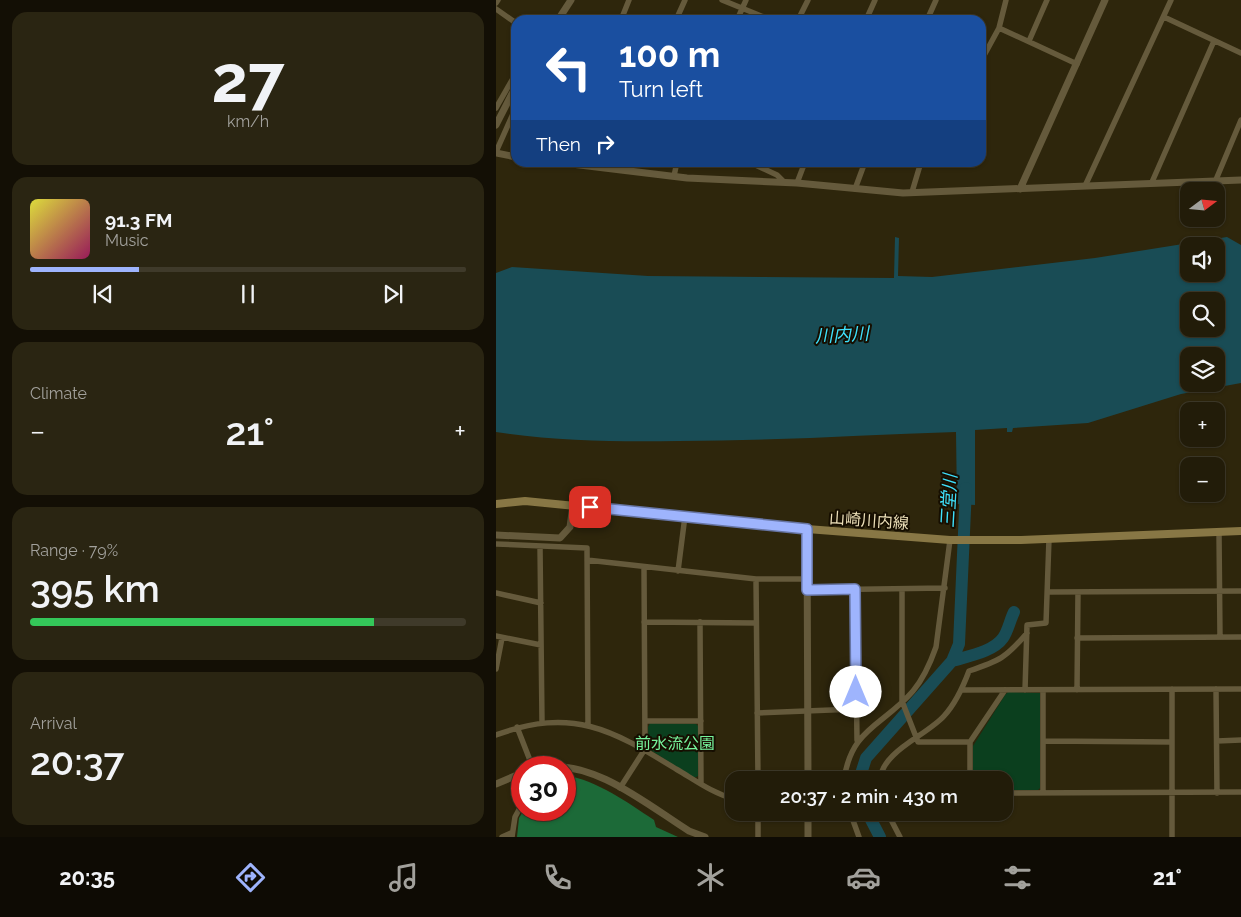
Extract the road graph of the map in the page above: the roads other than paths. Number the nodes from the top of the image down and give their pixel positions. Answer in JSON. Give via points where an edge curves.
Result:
{"nodes":[{"id":1,"x":498,"y":0,"type":"edge"},
{"id":2,"x":571,"y":0,"type":"edge"},
{"id":3,"x":629,"y":0,"type":"edge"},
{"id":4,"x":685,"y":0,"type":"edge"},
{"id":5,"x":722,"y":0,"type":"edge"},
{"id":6,"x":746,"y":0,"type":"edge"},
{"id":7,"x":808,"y":0,"type":"edge"},
{"id":8,"x":875,"y":0,"type":"edge"},
{"id":9,"x":936,"y":0,"type":"edge"},
{"id":10,"x":1006,"y":0,"type":"edge"},
{"id":11,"x":1047,"y":0,"type":"edge"},
{"id":12,"x":1105,"y":0,"type":"edge"},
{"id":13,"x":1171,"y":0,"type":"edge"},
{"id":14,"x":496,"y":3,"type":"edge"},
{"id":15,"x":742,"y":8,"type":"junction"},
{"id":16,"x":496,"y":9,"type":"edge"},
{"id":17,"x":561,"y":15,"type":"edge"},
{"id":18,"x":623,"y":15,"type":"edge"},
{"id":19,"x":678,"y":15,"type":"edge"},
{"id":20,"x":739,"y":15,"type":"edge"},
{"id":21,"x":759,"y":15,"type":"edge"},
{"id":22,"x":800,"y":15,"type":"edge"},
{"id":23,"x":868,"y":15,"type":"edge"},
{"id":24,"x":930,"y":15,"type":"edge"},
{"id":25,"x":1164,"y":17,"type":"junction"},
{"id":26,"x":511,"y":20,"type":"edge"},
{"id":27,"x":999,"y":28,"type":"junction"},
{"id":28,"x":1029,"y":41,"type":"junction"},
{"id":29,"x":1214,"y":41,"type":"junction"},
{"id":30,"x":988,"y":49,"type":"joint"},
{"id":31,"x":986,"y":52,"type":"edge"},
{"id":32,"x":1241,"y":53,"type":"edge"},
{"id":33,"x":1077,"y":64,"type":"junction"},
{"id":34,"x":511,"y":82,"type":"edge"},
{"id":35,"x":511,"y":96,"type":"edge"},
{"id":36,"x":496,"y":108,"type":"edge"},
{"id":37,"x":511,"y":118,"type":"edge"},
{"id":38,"x":1241,"y":120,"type":"edge"},
{"id":39,"x":496,"y":124,"type":"edge"},
{"id":40,"x":496,"y":152,"type":"edge"},
{"id":41,"x":511,"y":156,"type":"edge"},
{"id":42,"x":594,"y":167,"type":"edge"},
{"id":43,"x":676,"y":167,"type":"edge"},
{"id":44,"x":760,"y":167,"type":"edge"},
{"id":45,"x":803,"y":167,"type":"edge"},
{"id":46,"x":863,"y":167,"type":"edge"},
{"id":47,"x":920,"y":167,"type":"edge"},
{"id":48,"x":674,"y":176,"type":"junction"},
{"id":49,"x":1241,"y":180,"type":"edge"},
{"id":50,"x":784,"y":182,"type":"junction"},
{"id":51,"x":1152,"y":182,"type":"junction"},
{"id":52,"x":1180,"y":182,"type":"edge"},
{"id":53,"x":1215,"y":182,"type":"joint"},
{"id":54,"x":797,"y":183,"type":"junction"},
{"id":55,"x":1085,"y":186,"type":"junction"},
{"id":56,"x":855,"y":189,"type":"junction"},
{"id":57,"x":1020,"y":189,"type":"junction"},
{"id":58,"x":912,"y":192,"type":"junction"},
{"id":59,"x":496,"y":504,"type":"edge"},
{"id":60,"x":572,"y":505,"type":"junction"},
{"id":61,"x":685,"y":516,"type":"junction"},
{"id":62,"x":807,"y":529,"type":"junction"},
{"id":63,"x":1241,"y":531,"type":"edge"},
{"id":64,"x":1219,"y":532,"type":"junction"},
{"id":65,"x":496,"y":535,"type":"edge"},
{"id":66,"x":1049,"y":539,"type":"junction"},
{"id":67,"x":950,"y":540,"type":"junction"},
{"id":68,"x":496,"y":544,"type":"edge"},
{"id":69,"x":540,"y":546,"type":"junction"},
{"id":70,"x":587,"y":560,"type":"junction"},
{"id":71,"x":644,"y":567,"type":"junction"},
{"id":72,"x":678,"y":571,"type":"junction"},
{"id":73,"x":756,"y":579,"type":"junction"},
{"id":74,"x":807,"y":579,"type":"junction"},
{"id":75,"x":945,"y":588,"type":"junction"},
{"id":76,"x":855,"y":589,"type":"junction"},
{"id":77,"x":902,"y":589,"type":"junction"},
{"id":78,"x":807,"y":590,"type":"junction"},
{"id":79,"x":1220,"y":591,"type":"junction"},
{"id":80,"x":1241,"y":591,"type":"edge"},
{"id":81,"x":1048,"y":592,"type":"junction"},
{"id":82,"x":1078,"y":592,"type":"junction"},
{"id":83,"x":496,"y":593,"type":"edge"},
{"id":84,"x":541,"y":603,"type":"junction"},
{"id":85,"x":644,"y":622,"type":"junction"},
{"id":86,"x":700,"y":622,"type":"junction"},
{"id":87,"x":756,"y":623,"type":"junction"},
{"id":88,"x":1026,"y":633,"type":"junction"},
{"id":89,"x":499,"y":637,"type":"edge"},
{"id":90,"x":1220,"y":637,"type":"junction"},
{"id":91,"x":1241,"y":637,"type":"edge"},
{"id":92,"x":1077,"y":638,"type":"junction"},
{"id":93,"x":540,"y":645,"type":"junction"},
{"id":94,"x":496,"y":669,"type":"edge"},
{"id":95,"x":1241,"y":688,"type":"edge"},
{"id":96,"x":1172,"y":689,"type":"junction"},
{"id":97,"x":1216,"y":689,"type":"junction"},
{"id":98,"x":962,"y":690,"type":"junction"},
{"id":99,"x":1004,"y":690,"type":"junction"},
{"id":100,"x":1025,"y":690,"type":"junction"},
{"id":101,"x":1043,"y":690,"type":"junction"},
{"id":102,"x":1077,"y":690,"type":"junction"},
{"id":103,"x":903,"y":704,"type":"junction"},
{"id":104,"x":856,"y":709,"type":"junction"},
{"id":105,"x":808,"y":712,"type":"junction"},
{"id":106,"x":758,"y":713,"type":"junction"},
{"id":107,"x":645,"y":721,"type":"junction"},
{"id":108,"x":701,"y":721,"type":"junction"},
{"id":109,"x":542,"y":722,"type":"junction"},
{"id":110,"x":588,"y":724,"type":"junction"},
{"id":111,"x":517,"y":727,"type":"junction"},
{"id":112,"x":496,"y":735,"type":"edge"},
{"id":113,"x":916,"y":736,"type":"junction"},
{"id":114,"x":857,"y":740,"type":"junction"},
{"id":115,"x":1217,"y":740,"type":"junction"},
{"id":116,"x":1241,"y":740,"type":"edge"},
{"id":117,"x":1043,"y":741,"type":"junction"},
{"id":118,"x":970,"y":742,"type":"junction"},
{"id":119,"x":1171,"y":742,"type":"junction"},
{"id":120,"x":645,"y":750,"type":"junction"},
{"id":121,"x":528,"y":756,"type":"edge"},
{"id":122,"x":576,"y":769,"type":"edge"},
{"id":123,"x":758,"y":771,"type":"edge"},
{"id":124,"x":808,"y":771,"type":"edge"},
{"id":125,"x":846,"y":771,"type":"edge"},
{"id":126,"x":883,"y":771,"type":"edge"},
{"id":127,"x":970,"y":771,"type":"edge"},
{"id":128,"x":511,"y":778,"type":"edge"},
{"id":129,"x":496,"y":784,"type":"edge"},
{"id":130,"x":701,"y":784,"type":"junction"},
{"id":131,"x":620,"y":788,"type":"junction"},
{"id":132,"x":1043,"y":792,"type":"junction"},
{"id":133,"x":1172,"y":792,"type":"junction"},
{"id":134,"x":1241,"y":792,"type":"edge"},
{"id":135,"x":1013,"y":793,"type":"edge"},
{"id":136,"x":1217,"y":793,"type":"junction"},
{"id":137,"x":725,"y":796,"type":"edge"},
{"id":138,"x":514,"y":821,"type":"edge"},
{"id":139,"x":758,"y":821,"type":"edge"},
{"id":140,"x":808,"y":821,"type":"edge"},
{"id":141,"x":853,"y":821,"type":"edge"},
{"id":142,"x":892,"y":821,"type":"edge"},
{"id":143,"x":512,"y":835,"type":"edge"},
{"id":144,"x":502,"y":837,"type":"edge"},
{"id":145,"x":703,"y":837,"type":"edge"},
{"id":146,"x":758,"y":837,"type":"edge"},
{"id":147,"x":808,"y":837,"type":"edge"},
{"id":148,"x":859,"y":837,"type":"edge"},
{"id":149,"x":900,"y":837,"type":"edge"},
{"id":150,"x":1172,"y":837,"type":"edge"}],
"edges":[{"from":1,"to":14,"type":"street"},
{"from":2,"to":17,"type":"street"},
{"from":3,"to":18,"type":"street"},
{"from":4,"to":19,"type":"street"},
{"from":5,"to":15,"type":"street"},
{"from":6,"to":15,"type":"street"},
{"from":7,"to":22,"type":"street"},
{"from":8,"to":23,"type":"street"},
{"from":9,"to":24,"type":"street"},
{"from":10,"to":27,"type":"street"},
{"from":11,"to":28,"type":"street"},
{"from":12,"to":33,"type":"street"},
{"from":13,"to":25,"type":"street"},
{"from":15,"to":20,"type":"street"},
{"from":15,"to":21,"type":"street"},
{"from":16,"to":26,"type":"street"},
{"from":25,"to":29,"type":"street"},
{"from":25,"to":55,"type":"street"},
{"from":27,"to":28,"type":"street"},
{"from":27,"to":30,"type":"street"},
{"from":28,"to":33,"type":"street"},
{"from":29,"to":32,"type":"street"},
{"from":29,"to":51,"type":"street"},
{"from":30,"to":31,"type":"street"},
{"from":33,"to":57,"type":"street"},
{"from":34,"to":36,"type":"street"},
{"from":35,"to":39,"type":"street"},
{"from":37,"to":40,"type":"street"},
{"from":38,"to":53,"type":"street"},
{"from":40,"to":41,"type":"street"},
{"from":42,"to":48,"type":"street"},
{"from":43,"to":48,"type":"street"},
{"from":44,"to":50,"type":"street"},
{"from":45,"to":54,"type":"street"},
{"from":46,"to":56,"type":"street"},
{"from":47,"to":58,"type":"street"},
{"from":48,"to":50,"type":"street"},
{"from":49,"to":53,"type":"street"},
{"from":50,"to":54,"type":"street"},
{"from":51,"to":52,"type":"street"},
{"from":51,"to":55,"type":"street"},
{"from":54,"to":56,"type":"street"},
{"from":55,"to":57,"type":"street"},
{"from":56,"to":58,"type":"street"},
{"from":57,"to":58,"type":"street"},
{"from":59,"to":60,"type":"main road","name":"山崎川内線","via":[[516,501]]},
{"from":60,"to":61,"type":"main road","name":"山崎川内線"},
{"from":60,"to":65,"type":"street","via":[[568,532],[560,538]]},
{"from":61,"to":62,"type":"main road","name":"山崎川内線"},
{"from":61,"to":72,"type":"street"},
{"from":62,"to":67,"type":"main road","name":"山崎川内線"},
{"from":62,"to":74,"type":"street"},
{"from":63,"to":64,"type":"main road","name":"山崎川内線"},
{"from":64,"to":66,"type":"main road","name":"山崎川内線"},
{"from":64,"to":79,"type":"street"},
{"from":66,"to":67,"type":"main road","name":"山崎川内線"},
{"from":66,"to":81,"type":"street"},
{"from":67,"to":75,"type":"street"},
{"from":68,"to":69,"type":"street"},
{"from":69,"to":70,"type":"street","via":[[587,548]]},
{"from":69,"to":84,"type":"street"},
{"from":70,"to":71,"type":"street"},
{"from":70,"to":110,"type":"street"},
{"from":71,"to":72,"type":"street"},
{"from":71,"to":85,"type":"street"},
{"from":72,"to":73,"type":"street"},
{"from":73,"to":74,"type":"street"},
{"from":73,"to":87,"type":"street"},
{"from":74,"to":78,"type":"street"},
{"from":75,"to":77,"type":"street"},
{"from":75,"to":103,"type":"street","via":[[936,647],[930,664],[923,679]]},
{"from":76,"to":77,"type":"street"},
{"from":76,"to":78,"type":"street"},
{"from":76,"to":104,"type":"street"},
{"from":77,"to":103,"type":"street"},
{"from":78,"to":105,"type":"street"},
{"from":79,"to":80,"type":"street"},
{"from":79,"to":82,"type":"street"},
{"from":79,"to":90,"type":"street"},
{"from":81,"to":82,"type":"street"},
{"from":81,"to":88,"type":"street","via":[[1046,623],[1027,625]]},
{"from":82,"to":92,"type":"street"},
{"from":83,"to":84,"type":"street"},
{"from":84,"to":93,"type":"street"},
{"from":85,"to":86,"type":"street"},
{"from":85,"to":107,"type":"street"},
{"from":86,"to":87,"type":"street"},
{"from":86,"to":108,"type":"street"},
{"from":87,"to":106,"type":"street"},
{"from":88,"to":98,"type":"street","via":[[1008,655],[969,672]]},
{"from":88,"to":100,"type":"street"},
{"from":89,"to":93,"type":"street"},
{"from":89,"to":94,"type":"street"},
{"from":90,"to":91,"type":"street"},
{"from":90,"to":92,"type":"street"},
{"from":92,"to":102,"type":"street"},
{"from":93,"to":109,"type":"street"},
{"from":95,"to":97,"type":"street"},
{"from":96,"to":97,"type":"street"},
{"from":96,"to":102,"type":"street"},
{"from":96,"to":119,"type":"street"},
{"from":97,"to":115,"type":"street"},
{"from":98,"to":99,"type":"street"},
{"from":98,"to":113,"type":"street","via":[[946,715]]},
{"from":99,"to":100,"type":"street"},
{"from":99,"to":118,"type":"street"},
{"from":100,"to":101,"type":"street"},
{"from":101,"to":102,"type":"street"},
{"from":101,"to":117,"type":"street"},
{"from":103,"to":113,"type":"street"},
{"from":103,"to":114,"type":"street"},
{"from":104,"to":105,"type":"street"},
{"from":104,"to":114,"type":"street"},
{"from":105,"to":106,"type":"street"},
{"from":105,"to":124,"type":"street"},
{"from":106,"to":123,"type":"street"},
{"from":107,"to":108,"type":"street"},
{"from":107,"to":120,"type":"street"},
{"from":108,"to":130,"type":"street"},
{"from":109,"to":110,"type":"street"},
{"from":109,"to":111,"type":"street"},
{"from":110,"to":120,"type":"street","via":[[618,734]]},
{"from":111,"to":112,"type":"street"},
{"from":111,"to":121,"type":"street"},
{"from":113,"to":118,"type":"street","via":[[918,742]]},
{"from":113,"to":126,"type":"street","via":[[890,757]]},
{"from":114,"to":125,"type":"street"},
{"from":115,"to":116,"type":"street"},
{"from":115,"to":136,"type":"street"},
{"from":117,"to":119,"type":"street"},
{"from":117,"to":132,"type":"street"},
{"from":118,"to":127,"type":"street"},
{"from":119,"to":133,"type":"street"},
{"from":120,"to":130,"type":"street"},
{"from":120,"to":131,"type":"street"},
{"from":122,"to":131,"type":"street","via":[[590,772]]},
{"from":128,"to":129,"type":"street"},
{"from":130,"to":137,"type":"street"},
{"from":131,"to":145,"type":"street"},
{"from":132,"to":133,"type":"street"},
{"from":132,"to":135,"type":"street"},
{"from":133,"to":136,"type":"street"},
{"from":133,"to":150,"type":"street"},
{"from":134,"to":136,"type":"street"},
{"from":138,"to":143,"type":"street"},
{"from":139,"to":146,"type":"street"},
{"from":140,"to":147,"type":"street"},
{"from":141,"to":148,"type":"street"},
{"from":142,"to":149,"type":"street"},
{"from":143,"to":144,"type":"street"}]}
